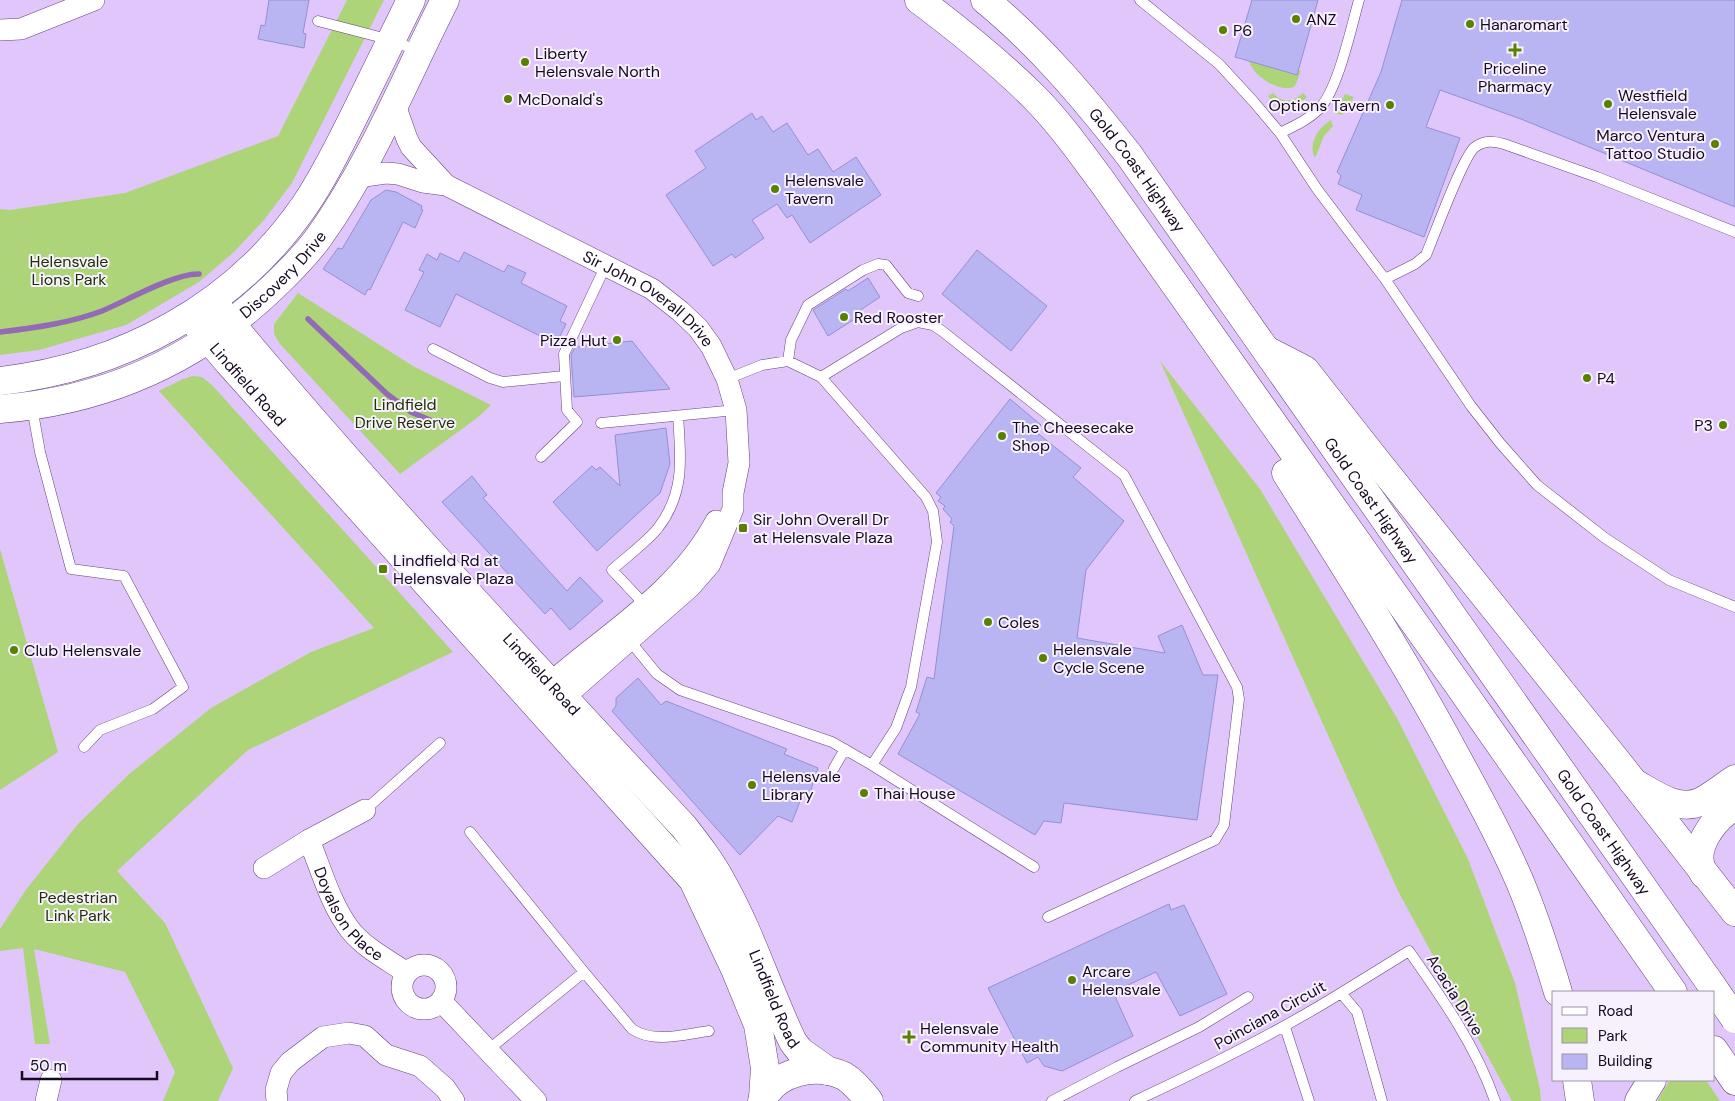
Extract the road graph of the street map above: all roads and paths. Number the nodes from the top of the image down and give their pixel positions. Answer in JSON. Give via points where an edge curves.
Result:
{"nodes":[{"id":1,"x":94,"y":0,"type":"edge"},
{"id":2,"x":411,"y":0,"type":"edge"},
{"id":3,"x":445,"y":0,"type":"edge"},
{"id":4,"x":919,"y":0,"type":"edge"},
{"id":5,"x":985,"y":0,"type":"edge"},
{"id":6,"x":1140,"y":0,"type":"edge"},
{"id":7,"x":1359,"y":0,"type":"edge"},
{"id":8,"x":318,"y":21,"type":"dead end"},
{"id":9,"x":0,"y":30,"type":"edge"},
{"id":10,"x":391,"y":40,"type":"junction"},
{"id":11,"x":419,"y":52,"type":"junction"},
{"id":12,"x":394,"y":102,"type":"junction"},
{"id":13,"x":1280,"y":134,"type":"junction"},
{"id":14,"x":357,"y":178,"type":"junction"},
{"id":15,"x":446,"y":185,"type":"junction"},
{"id":16,"x":1735,"y":232,"type":"edge"},
{"id":17,"x":606,"y":265,"type":"junction"},
{"id":18,"x":1385,"y":278,"type":"junction"},
{"id":19,"x":918,"y":296,"type":"dead end"},
{"id":20,"x":212,"y":301,"type":"junction"},
{"id":21,"x":190,"y":316,"type":"junction"},
{"id":22,"x":230,"y":324,"type":"junction"},
{"id":23,"x":208,"y":339,"type":"junction"},
{"id":24,"x":433,"y":349,"type":"dead end"},
{"id":25,"x":1264,"y":349,"type":"junction"},
{"id":26,"x":788,"y":361,"type":"junction"},
{"id":27,"x":564,"y":376,"type":"junction"},
{"id":28,"x":821,"y":377,"type":"junction"},
{"id":29,"x":727,"y":379,"type":"junction"},
{"id":30,"x":0,"y":381,"type":"edge"},
{"id":31,"x":31,"y":406,"type":"junction"},
{"id":32,"x":1260,"y":406,"type":"junction"},
{"id":33,"x":0,"y":409,"type":"edge"},
{"id":34,"x":736,"y":410,"type":"junction"},
{"id":35,"x":678,"y":416,"type":"junction"},
{"id":36,"x":602,"y":423,"type":"dead end"},
{"id":37,"x":541,"y":457,"type":"dead end"},
{"id":38,"x":1735,"y":607,"type":"edge"},
{"id":39,"x":650,"y":611,"type":"junction"},
{"id":40,"x":629,"y":640,"type":"junction"},
{"id":41,"x":548,"y":699,"type":"junction"},
{"id":42,"x":440,"y":743,"type":"dead end"},
{"id":43,"x":84,"y":747,"type":"dead end"},
{"id":44,"x":846,"y":749,"type":"junction"},
{"id":45,"x":872,"y":765,"type":"junction"},
{"id":46,"x":834,"y":768,"type":"dead end"},
{"id":47,"x":1735,"y":779,"type":"edge"},
{"id":48,"x":1632,"y":782,"type":"junction"},
{"id":49,"x":1735,"y":806,"type":"edge"},
{"id":50,"x":365,"y":810,"type":"joint"},
{"id":51,"x":470,"y":832,"type":"dead end"},
{"id":52,"x":309,"y":840,"type":"junction"},
{"id":53,"x":1034,"y":867,"type":"dead end"},
{"id":54,"x":264,"y":868,"type":"dead end"},
{"id":55,"x":1704,"y":874,"type":"junction"},
{"id":56,"x":1735,"y":912,"type":"edge"},
{"id":57,"x":1048,"y":917,"type":"dead end"},
{"id":58,"x":584,"y":972,"type":"junction"},
{"id":59,"x":407,"y":973,"type":"junction"},
{"id":60,"x":1558,"y":991,"type":"edge"},
{"id":61,"x":1672,"y":991,"type":"edge"},
{"id":62,"x":1341,"y":993,"type":"junction"},
{"id":63,"x":1248,"y":997,"type":"dead end"},
{"id":64,"x":441,"y":1001,"type":"junction"},
{"id":65,"x":1735,"y":1019,"type":"edge"},
{"id":66,"x":1285,"y":1027,"type":"junction"},
{"id":67,"x":709,"y":1031,"type":"dead end"},
{"id":68,"x":488,"y":1050,"type":"junction"},
{"id":69,"x":1715,"y":1052,"type":"edge"},
{"id":70,"x":828,"y":1071,"type":"junction"},
{"id":71,"x":50,"y":1080,"type":"dead end"},
{"id":72,"x":1577,"y":1081,"type":"edge"},
{"id":73,"x":1651,"y":1081,"type":"edge"},
{"id":74,"x":1735,"y":1081,"type":"edge"},
{"id":75,"x":762,"y":1099,"type":"edge"},
{"id":76,"x":46,"y":1101,"type":"edge"},
{"id":77,"x":277,"y":1101,"type":"edge"},
{"id":78,"x":454,"y":1101,"type":"edge"},
{"id":79,"x":536,"y":1101,"type":"edge"},
{"id":80,"x":869,"y":1101,"type":"edge"},
{"id":81,"x":1052,"y":1101,"type":"edge"},
{"id":82,"x":1136,"y":1101,"type":"edge"},
{"id":83,"x":1309,"y":1101,"type":"edge"},
{"id":84,"x":1382,"y":1101,"type":"edge"},
{"id":85,"x":1495,"y":1101,"type":"edge"},
{"id":86,"x":1580,"y":1101,"type":"edge"},
{"id":87,"x":1639,"y":1101,"type":"edge"}],
"edges":[{"from":1,"to":9,"type":"street","via":[[21,29]]},
{"from":2,"to":10,"type":"main road","name":"Discovery Drive"},
{"from":3,"to":11,"type":"main road","name":"Discovery Drive"},
{"from":4,"to":32,"type":"main road","via":[[996,61],[1035,98],[1072,141]]},
{"from":5,"to":25,"type":"main road","name":"Gold Coast Highway","via":[[1032,41],[1096,113],[1129,155]]},
{"from":6,"to":13,"type":"lane","via":[[1218,64]]},
{"from":7,"to":13,"type":"lane","via":[[1333,89],[1307,120]]},
{"from":8,"to":10,"type":"lane"},
{"from":10,"to":11,"type":"lane"},
{"from":10,"to":20,"type":"main road","name":"Discovery Drive","via":[[306,204],[270,250]]},
{"from":11,"to":12,"type":"main road","name":"Discovery Drive"},
{"from":12,"to":14,"type":"main road","name":"Discovery Drive"},
{"from":12,"to":15,"type":"street","name":"Sir John Overall Drive","via":[[412,147]]},
{"from":13,"to":18,"type":"lane","via":[[1317,189]]},
{"from":14,"to":15,"type":"street","name":"Sir John Overall Drive","via":[[386,173]]},
{"from":14,"to":22,"type":"main road","name":"Discovery Drive","via":[[300,260]]},
{"from":15,"to":17,"type":"street","name":"Sir John Overall Drive"},
{"from":16,"to":18,"type":"lane","via":[[1597,176],[1495,141],[1485,142],[1474,147],[1465,162],[1426,255]]},
{"from":17,"to":27,"type":"lane","via":[[564,354]]},
{"from":17,"to":29,"type":"street","name":"Sir John Overall Drive","via":[[652,289],[698,328]]},
{"from":18,"to":38,"type":"lane","via":[[1472,406],[1537,484],[1605,538],[1668,580]]},
{"from":19,"to":26,"type":"lane","via":[[908,293],[886,265],[878,264],[863,270],[808,305],[791,340]]},
{"from":20,"to":21,"type":"main road","name":"Discovery Drive"},
{"from":20,"to":22,"type":"main road","name":"Lindfield Road"},
{"from":21,"to":23,"type":"main road","name":"Lindfield Road"},
{"from":21,"to":30,"type":"main road","name":"Discovery Drive","via":[[146,341],[102,358]]},
{"from":22,"to":23,"type":"main road","name":"Discovery Drive"},
{"from":22,"to":41,"type":"main road","name":"Lindfield Road"},
{"from":23,"to":31,"type":"main road","name":"Discovery Drive","via":[[171,361],[114,386]]},
{"from":23,"to":41,"type":"main road","name":"Lindfield Road"},
{"from":24,"to":27,"type":"lane","via":[[503,382]]},
{"from":25,"to":48,"type":"main road","via":[[1306,370]]},
{"from":25,"to":65,"type":"main road","name":"Gold Coast Highway","bridge":true},
{"from":26,"to":28,"type":"lane"},
{"from":26,"to":29,"type":"lane","via":[[762,365]]},
{"from":27,"to":37,"type":"lane","via":[[567,410],[578,422]]},
{"from":28,"to":45,"type":"lane","via":[[926,497],[933,511],[937,542],[910,687],[896,728]]},
{"from":28,"to":57,"type":"lane","via":[[901,328],[918,322],[934,325],[1124,475],[1237,686],[1239,699],[1224,825],[1215,840]]},
{"from":29,"to":34,"type":"street","name":"Sir John Overall Drive"},
{"from":31,"to":33,"type":"main road","name":"Discovery Drive"},
{"from":31,"to":43,"type":"lane","via":[[71,569],[124,576],[183,687],[153,709],[100,730]]},
{"from":32,"to":60,"type":"main road","via":[[1286,473],[1396,648],[1479,798],[1519,880]]},
{"from":32,"to":61,"type":"main road"},
{"from":34,"to":35,"type":"lane"},
{"from":34,"to":39,"type":"street","name":"Sir John Overall Drive","via":[[739,463],[733,509],[710,564],[690,587]]},
{"from":35,"to":36,"type":"lane"},
{"from":35,"to":39,"type":"lane","via":[[681,461],[679,484],[672,506],[657,529],[612,570]]},
{"from":39,"to":40,"type":"street","name":"Sir John Overall Drive"},
{"from":39,"to":41,"type":"street","name":"Sir John Overall Drive"},
{"from":40,"to":41,"type":"street","name":"Sir John Overall Drive"},
{"from":40,"to":44,"type":"lane","via":[[657,674],[680,690]]},
{"from":41,"to":70,"type":"main road","name":"Lindfield Road","via":[[684,827],[703,852],[724,884],[793,1042]]},
{"from":41,"to":75,"type":"main road","name":"Lindfield Road","via":[[693,880],[758,1025],[765,1068]]},
{"from":42,"to":50,"type":"lane"},
{"from":44,"to":45,"type":"lane"},
{"from":44,"to":46,"type":"lane"},
{"from":45,"to":53,"type":"lane"},
{"from":47,"to":48,"type":"main road","via":[[1703,801],[1686,805],[1665,800]]},
{"from":48,"to":55,"type":"main road"},
{"from":49,"to":55,"type":"main road","via":[[1718,819],[1705,839],[1699,860]]},
{"from":50,"to":52,"type":"street"},
{"from":51,"to":58,"type":"lane"},
{"from":52,"to":54,"type":"street"},
{"from":52,"to":59,"type":"street","name":"Doyalson Place","via":[[339,913],[352,932],[365,945]]},
{"from":55,"to":56,"type":"main road"},
{"from":58,"to":67,"type":"lane","via":[[632,1029],[641,1034],[655,1037]]},
{"from":58,"to":68,"type":"lane"},
{"from":59,"to":64,"type":"street","via":[[412,968],[426,965],[439,971],[446,986]]},
{"from":59,"to":64,"type":"street","via":[[403,994],[412,1006],[428,1009]]},
{"from":62,"to":66,"type":"lane","name":"Poinciana Circuit"},
{"from":62,"to":84,"type":"lane","name":"Poinciana Circuit","via":[[1357,1012]]},
{"from":62,"to":85,"type":"lane","name":"Acacia Drive","via":[[1409,951],[1466,1038]]},
{"from":63,"to":81,"type":"lane","via":[[1199,1027]]},
{"from":64,"to":68,"type":"street"},
{"from":66,"to":82,"type":"lane","name":"Poinciana Circuit"},
{"from":66,"to":83,"type":"lane"},
{"from":68,"to":79,"type":"street"},
{"from":69,"to":74,"type":"main road"},
{"from":70,"to":75,"type":"main road","via":[[809,1070],[792,1074],[775,1084]]},
{"from":70,"to":80,"type":"main road","name":"Lindfield Road","via":[[858,1087]]},
{"from":71,"to":76,"type":"street"},
{"from":72,"to":86,"type":"main road"},
{"from":73,"to":87,"type":"main road"},
{"from":77,"to":78,"type":"street","via":[[276,1090],[281,1073],[290,1062],[323,1037],[349,1033],[366,1036],[386,1055],[420,1066],[445,1088]]}]}
